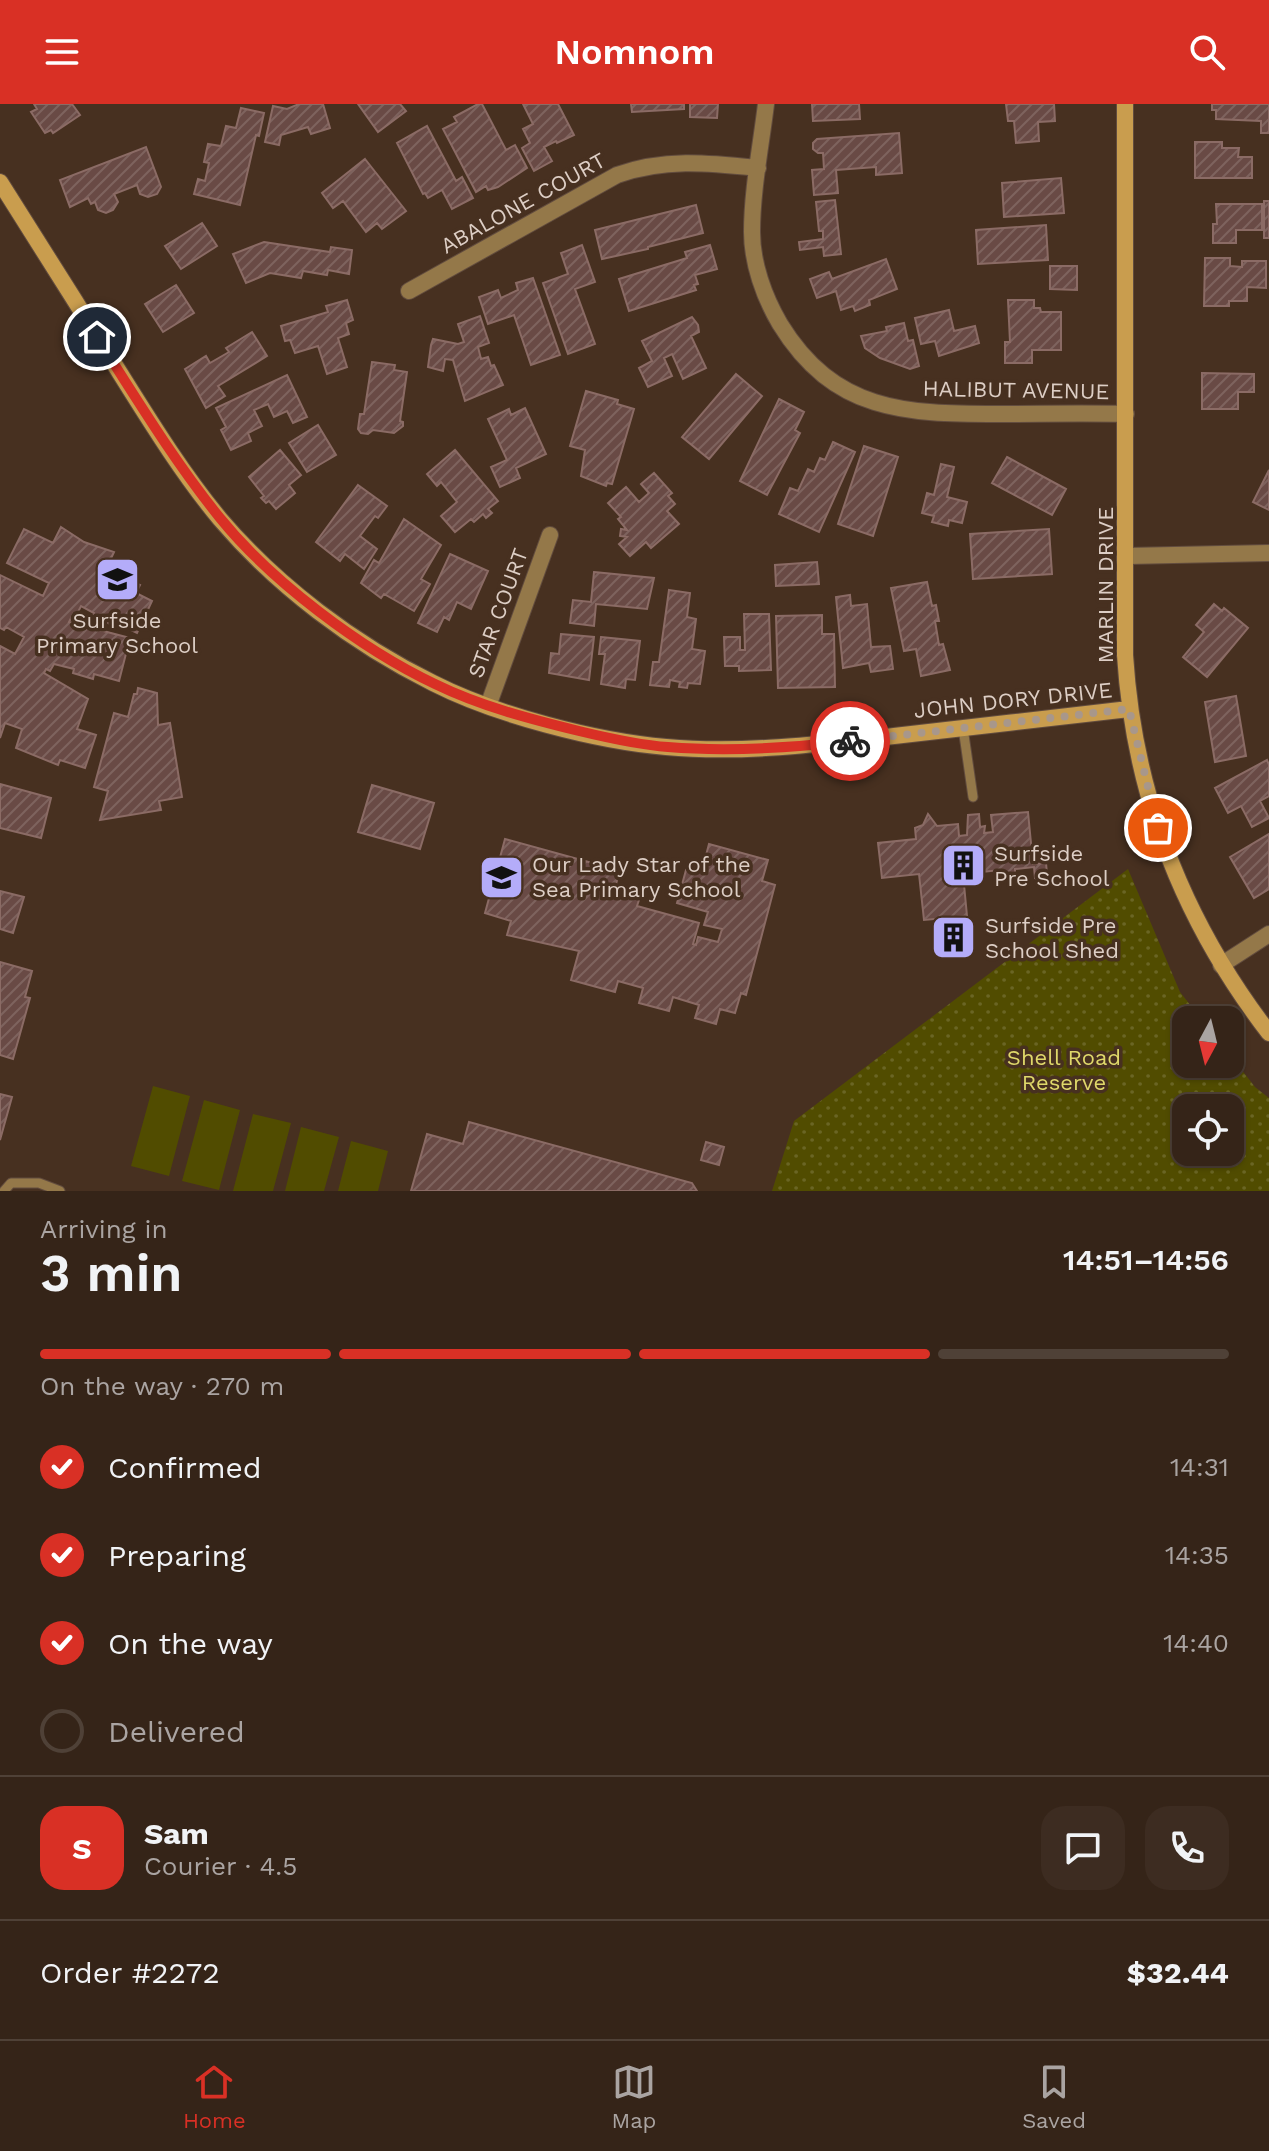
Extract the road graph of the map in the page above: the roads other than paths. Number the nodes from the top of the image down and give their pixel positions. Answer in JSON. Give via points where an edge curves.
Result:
{"nodes":[{"id":1,"x":766,"y":104,"type":"edge"},
{"id":2,"x":1125,"y":104,"type":"edge"},
{"id":3,"x":758,"y":168,"type":"junction"},
{"id":4,"x":0,"y":182,"type":"edge"},
{"id":5,"x":409,"y":291,"type":"dead end"},
{"id":6,"x":1126,"y":414,"type":"junction"},
{"id":7,"x":550,"y":535,"type":"dead end"},
{"id":8,"x":1269,"y":553,"type":"edge"},
{"id":9,"x":1127,"y":556,"type":"junction"},
{"id":10,"x":488,"y":706,"type":"junction"},
{"id":11,"x":1129,"y":709,"type":"junction"},
{"id":12,"x":963,"y":728,"type":"junction"},
{"id":13,"x":973,"y":797,"type":"dead end"},
{"id":14,"x":1269,"y":934,"type":"edge"},
{"id":15,"x":1221,"y":965,"type":"junction"},
{"id":16,"x":1269,"y":1033,"type":"edge"},
{"id":17,"x":4,"y":1191,"type":"edge"},
{"id":18,"x":60,"y":1191,"type":"edge"}],
"edges":[{"from":1,"to":3,"type":"street","name":"HALIBUT AVENUE"},
{"from":2,"to":6,"type":"street","name":"MARLIN DRIVE"},
{"from":3,"to":5,"type":"street","name":"ABALONE COURT","via":[[664,163],[617,175]]},
{"from":3,"to":6,"type":"street","name":"HALIBUT AVENUE","via":[[752,233],[769,305],[790,341],[818,371],[852,395],[892,409],[935,414]]},
{"from":4,"to":10,"type":"street","name":"JOHN DORY DRIVE","via":[[144,410],[220,519],[265,566],[364,643],[434,684]]},
{"from":6,"to":9,"type":"street","name":"MARLIN DRIVE"},
{"from":7,"to":10,"type":"street","name":"STAR COURT"},
{"from":8,"to":9,"type":"street"},
{"from":9,"to":11,"type":"street","name":"MARLIN DRIVE"},
{"from":10,"to":12,"type":"street","name":"JOHN DORY DRIVE","via":[[590,734],[666,747],[796,747]]},
{"from":11,"to":12,"type":"street","name":"JOHN DORY DRIVE"},
{"from":11,"to":15,"type":"street","name":"MARLIN DRIVE","via":[[1158,828],[1179,885]]},
{"from":12,"to":13,"type":"lane"},
{"from":14,"to":15,"type":"street"},
{"from":15,"to":16,"type":"street","name":"MARLIN DRIVE"},
{"from":17,"to":18,"type":"lane","via":[[11,1183],[39,1183]]}]}
